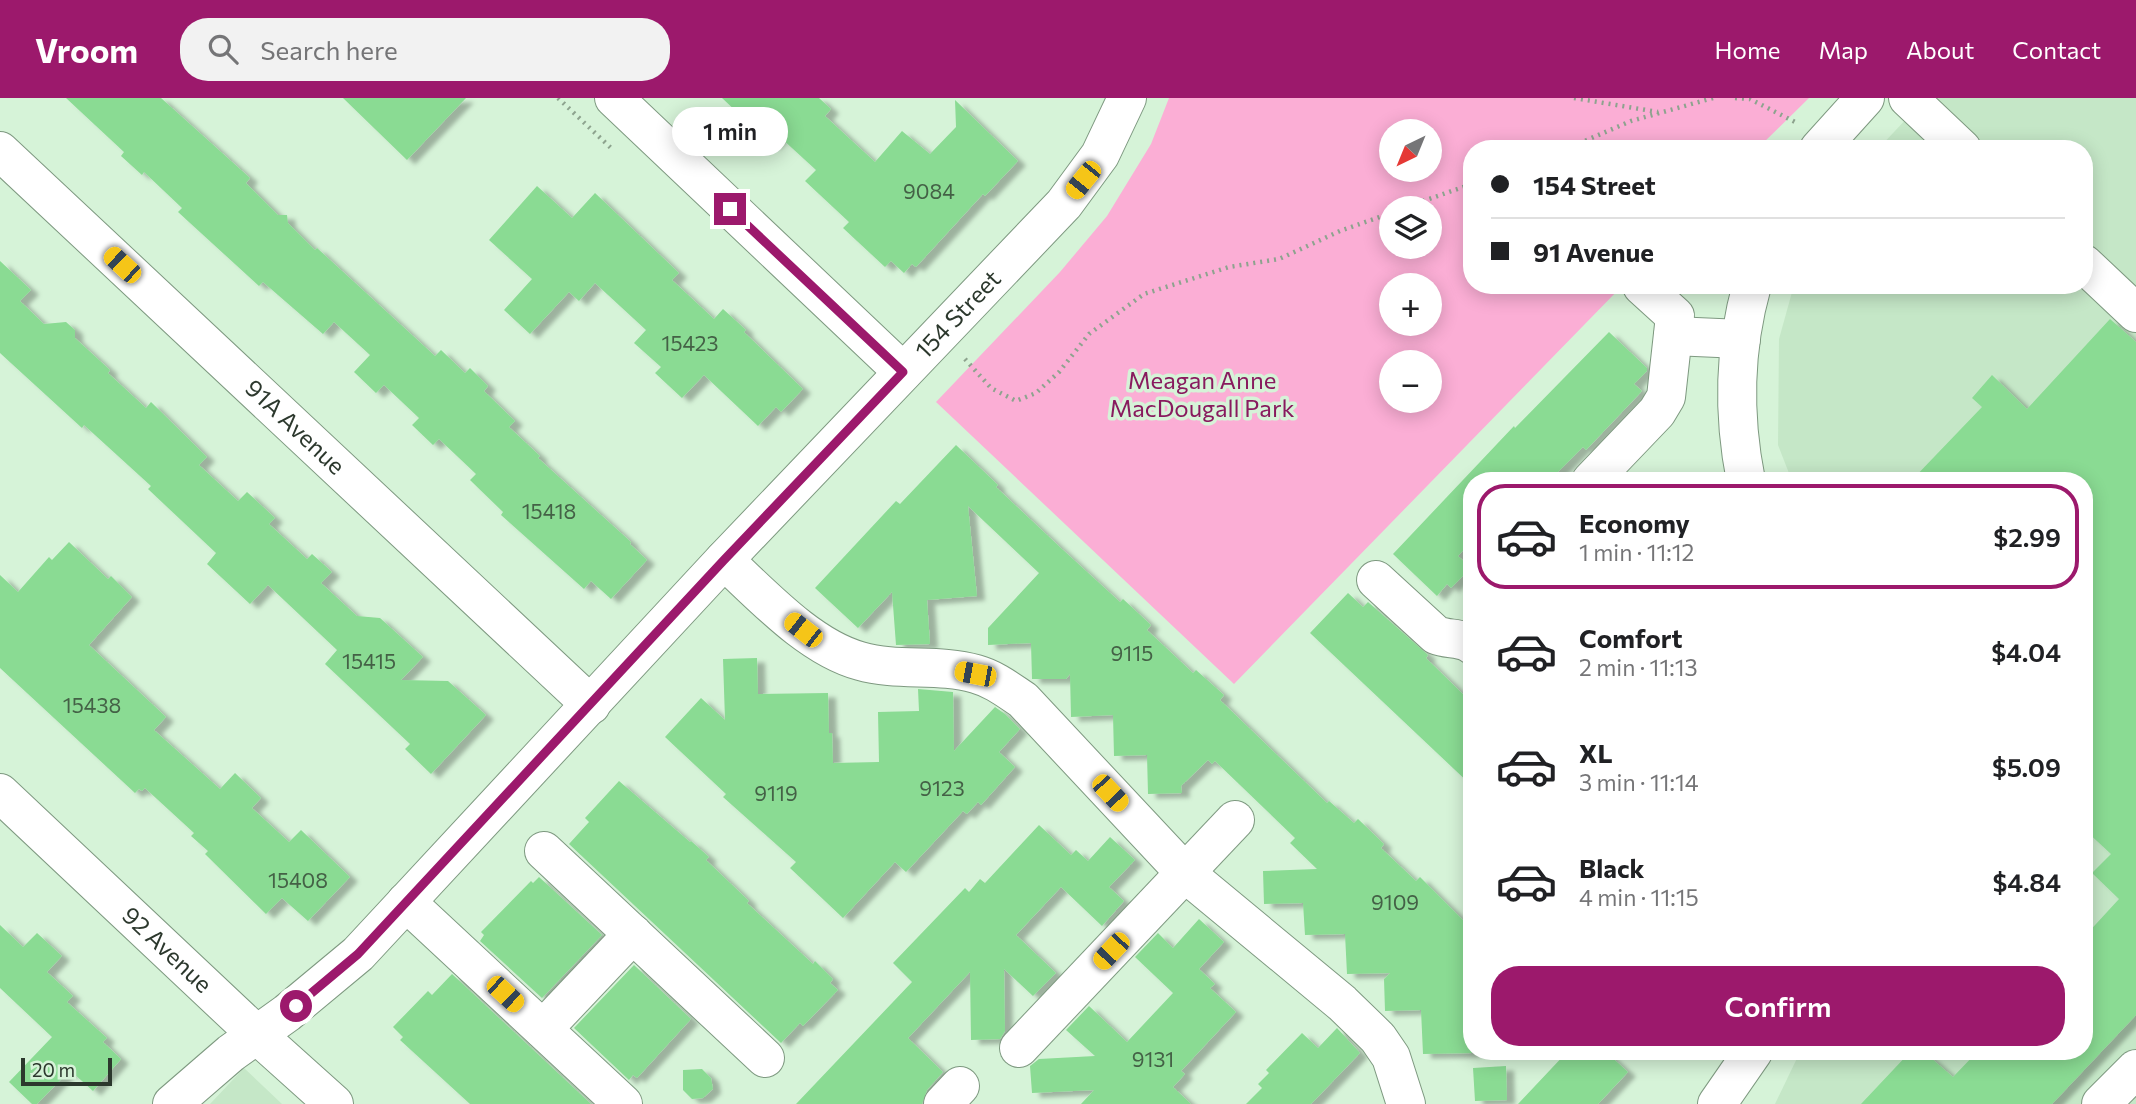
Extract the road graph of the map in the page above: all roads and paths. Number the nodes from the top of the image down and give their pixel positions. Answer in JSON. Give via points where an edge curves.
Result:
{"nodes":[{"id":1,"x":558,"y":98,"type":"edge"},
{"id":2,"x":614,"y":98,"type":"edge"},
{"id":3,"x":1127,"y":98,"type":"edge"},
{"id":4,"x":1574,"y":98,"type":"edge"},
{"id":5,"x":1713,"y":98,"type":"edge"},
{"id":6,"x":1735,"y":98,"type":"edge"},
{"id":7,"x":1866,"y":98,"type":"edge"},
{"id":8,"x":1908,"y":98,"type":"edge"},
{"id":9,"x":1659,"y":112,"type":"junction"},
{"id":10,"x":1808,"y":136,"type":"edge"},
{"id":11,"x":1587,"y":140,"type":"edge"},
{"id":12,"x":1952,"y":140,"type":"edge"},
{"id":13,"x":611,"y":148,"type":"dead end"},
{"id":14,"x":0,"y":151,"type":"edge"},
{"id":15,"x":1463,"y":187,"type":"edge"},
{"id":16,"x":1438,"y":196,"type":"edge"},
{"id":17,"x":1379,"y":217,"type":"edge"},
{"id":18,"x":2093,"y":272,"type":"edge"},
{"id":19,"x":1651,"y":294,"type":"edge"},
{"id":20,"x":1750,"y":294,"type":"edge"},
{"id":21,"x":2136,"y":313,"type":"edge"},
{"id":22,"x":1673,"y":336,"type":"junction"},
{"id":23,"x":1741,"y":339,"type":"junction"},
{"id":24,"x":965,"y":359,"type":"dead end"},
{"id":25,"x":903,"y":372,"type":"junction"},
{"id":26,"x":1600,"y":472,"type":"edge"},
{"id":27,"x":1745,"y":472,"type":"edge"},
{"id":28,"x":724,"y":560,"type":"junction"},
{"id":29,"x":1376,"y":580,"type":"dead end"},
{"id":30,"x":1463,"y":641,"type":"edge"},
{"id":31,"x":591,"y":705,"type":"junction"},
{"id":32,"x":0,"y":793,"type":"edge"},
{"id":33,"x":1235,"y":820,"type":"dead end"},
{"id":34,"x":544,"y":851,"type":"dead end"},
{"id":35,"x":1185,"y":873,"type":"junction"},
{"id":36,"x":406,"y":902,"type":"junction"},
{"id":37,"x":633,"y":934,"type":"junction"},
{"id":38,"x":543,"y":1029,"type":"junction"},
{"id":39,"x":256,"y":1034,"type":"junction"},
{"id":40,"x":1019,"y":1048,"type":"dead end"},
{"id":41,"x":765,"y":1058,"type":"dead end"},
{"id":42,"x":1747,"y":1060,"type":"edge"},
{"id":43,"x":2136,"y":1069,"type":"edge"},
{"id":44,"x":172,"y":1104,"type":"edge"},
{"id":45,"x":334,"y":1104,"type":"edge"},
{"id":46,"x":623,"y":1104,"type":"edge"},
{"id":47,"x":1406,"y":1104,"type":"edge"},
{"id":48,"x":1717,"y":1104,"type":"edge"},
{"id":49,"x":2101,"y":1104,"type":"edge"}],
"edges":[{"from":1,"to":13,"type":"path"},
{"from":2,"to":25,"type":"street"},
{"from":3,"to":25,"type":"street","name":"154 Street","via":[[1100,155],[1070,196]]},
{"from":4,"to":9,"type":"path"},
{"from":5,"to":9,"type":"path"},
{"from":6,"to":10,"type":"path","via":[[1750,99]]},
{"from":7,"to":10,"type":"street"},
{"from":8,"to":12,"type":"street"},
{"from":9,"to":11,"type":"path"},
{"from":14,"to":31,"type":"street","name":"91A Avenue"},
{"from":15,"to":16,"type":"path"},
{"from":17,"to":24,"type":"path","via":[[1279,259],[1229,267],[1144,294],[1089,334],[1036,393],[1016,401],[991,388]]},
{"from":18,"to":21,"type":"street"},
{"from":19,"to":22,"type":"street","via":[[1675,316]]},
{"from":20,"to":23,"type":"street"},
{"from":22,"to":23,"type":"street"},
{"from":22,"to":26,"type":"street","via":[[1666,397]]},
{"from":23,"to":27,"type":"street","via":[[1738,418]]},
{"from":25,"to":28,"type":"street","name":"154 Street"},
{"from":28,"to":31,"type":"street","name":"154 Street"},
{"from":28,"to":35,"type":"street","via":[[831,650],[879,665],[968,672],[1007,689]]},
{"from":29,"to":30,"type":"street","via":[[1436,635]]},
{"from":31,"to":36,"type":"street","name":"154 Street"},
{"from":32,"to":39,"type":"street","name":"92 Avenue"},
{"from":33,"to":35,"type":"street"},
{"from":34,"to":37,"type":"street"},
{"from":35,"to":40,"type":"street"},
{"from":35,"to":47,"type":"street","via":[[1378,1038],[1391,1057]]},
{"from":36,"to":38,"type":"street"},
{"from":36,"to":39,"type":"street","name":"154 Street","via":[[358,954]]},
{"from":37,"to":38,"type":"street"},
{"from":37,"to":41,"type":"street"},
{"from":38,"to":46,"type":"street"},
{"from":39,"to":44,"type":"street","name":"154 Street"},
{"from":39,"to":45,"type":"street","name":"92 Avenue"},
{"from":42,"to":48,"type":"street"},
{"from":43,"to":49,"type":"street"}]}
